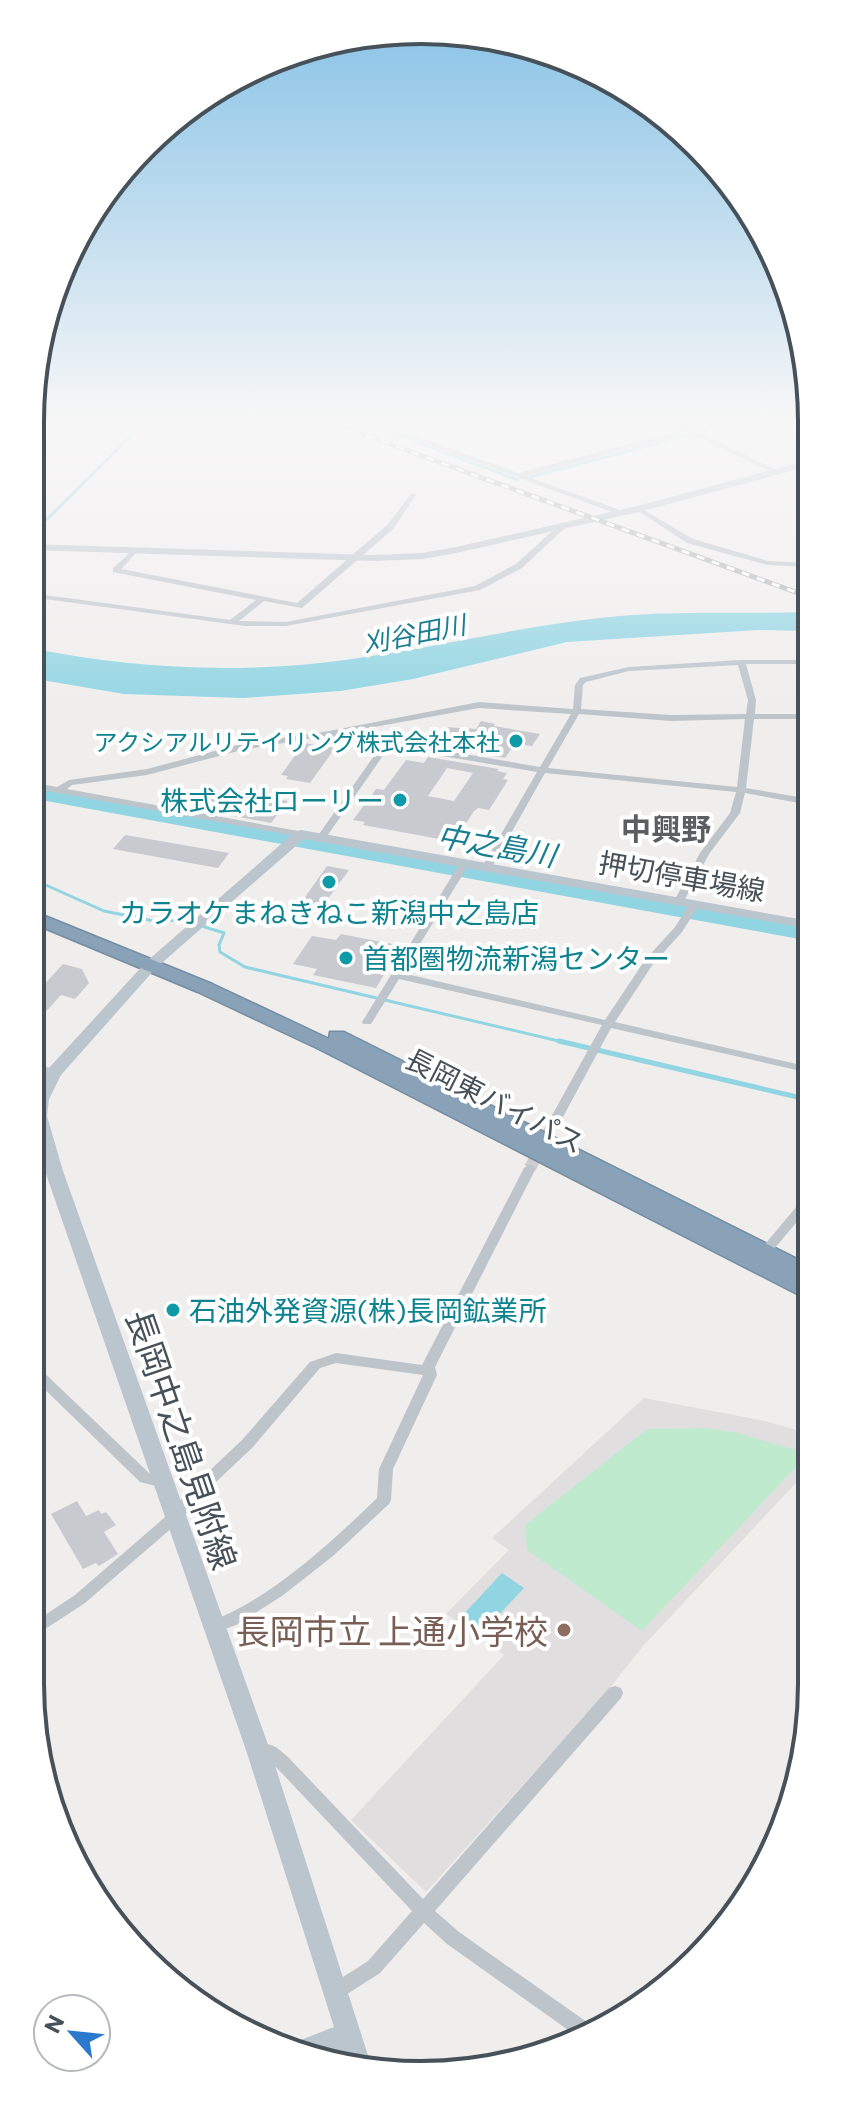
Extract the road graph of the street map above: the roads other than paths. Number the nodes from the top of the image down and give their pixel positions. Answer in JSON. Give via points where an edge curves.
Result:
{"nodes":[{"id":1,"x":397,"y":517,"type":"edge"},
{"id":2,"x":600,"y":517,"type":"edge"},
{"id":3,"x":652,"y":517,"type":"edge"},
{"id":4,"x":564,"y":525,"type":"junction"},
{"id":5,"x":44,"y":548,"type":"edge"},
{"id":6,"x":132,"y":553,"type":"junction"},
{"id":7,"x":356,"y":558,"type":"junction"},
{"id":8,"x":798,"y":564,"type":"edge"},
{"id":9,"x":44,"y":597,"type":"edge"},
{"id":10,"x":263,"y":598,"type":"junction"},
{"id":11,"x":232,"y":622,"type":"junction"},
{"id":12,"x":741,"y":662,"type":"junction"},
{"id":13,"x":798,"y":662,"type":"edge"},
{"id":14,"x":577,"y":710,"type":"junction"},
{"id":15,"x":749,"y":717,"type":"junction"},
{"id":16,"x":798,"y":717,"type":"edge"},
{"id":17,"x":325,"y":733,"type":"junction"},
{"id":18,"x":387,"y":744,"type":"junction"},
{"id":19,"x":542,"y":769,"type":"junction"},
{"id":20,"x":44,"y":788,"type":"edge"},
{"id":21,"x":741,"y":790,"type":"junction"},
{"id":22,"x":58,"y":791,"type":"junction"},
{"id":23,"x":798,"y":800,"type":"edge"},
{"id":24,"x":301,"y":834,"type":"junction"},
{"id":25,"x":322,"y":837,"type":"junction"},
{"id":26,"x":465,"y":863,"type":"junction"},
{"id":27,"x":487,"y":867,"type":"junction"},
{"id":28,"x":679,"y":901,"type":"junction"},
{"id":29,"x":695,"y":904,"type":"junction"},
{"id":30,"x":44,"y":908,"type":"edge"},
{"id":31,"x":44,"y":920,"type":"edge"},
{"id":32,"x":798,"y":923,"type":"edge"},
{"id":33,"x":156,"y":960,"type":"junction"},
{"id":34,"x":397,"y":975,"type":"junction"},
{"id":35,"x":367,"y":1022,"type":"dead end"},
{"id":36,"x":607,"y":1025,"type":"junction"},
{"id":37,"x":798,"y":1067,"type":"edge"},
{"id":38,"x":44,"y":1069,"type":"edge"},
{"id":39,"x":54,"y":1073,"type":"junction"},
{"id":40,"x":44,"y":1093,"type":"edge"},
{"id":41,"x":551,"y":1128,"type":"tunnel mouth"},
{"id":42,"x":44,"y":1156,"type":"edge"},
{"id":43,"x":530,"y":1168,"type":"tunnel mouth"},
{"id":44,"x":798,"y":1213,"type":"edge"},
{"id":45,"x":765,"y":1252,"type":"junction"},
{"id":46,"x":798,"y":1269,"type":"edge"},
{"id":47,"x":798,"y":1286,"type":"edge"},
{"id":48,"x":429,"y":1371,"type":"junction"},
{"id":49,"x":44,"y":1381,"type":"edge"},
{"id":50,"x":163,"y":1482,"type":"junction"},
{"id":51,"x":176,"y":1516,"type":"junction"},
{"id":52,"x":44,"y":1623,"type":"edge"},
{"id":53,"x":214,"y":1627,"type":"junction"},
{"id":54,"x":615,"y":1693,"type":"dead end"},
{"id":55,"x":259,"y":1753,"type":"junction"},
{"id":56,"x":425,"y":1913,"type":"junction"},
{"id":57,"x":335,"y":1992,"type":"junction"},
{"id":58,"x":578,"y":2026,"type":"edge"},
{"id":59,"x":348,"y":2035,"type":"junction"},
{"id":60,"x":317,"y":2046,"type":"edge"},
{"id":61,"x":356,"y":2055,"type":"edge"}],
"edges":[{"from":1,"to":7,"type":"street"},
{"from":2,"to":4,"type":"main road"},
{"from":3,"to":8,"type":"street","via":[[690,541],[768,563]]},
{"from":4,"to":7,"type":"main road","via":[[438,554]]},
{"from":4,"to":11,"type":"street","via":[[519,566],[477,588],[286,624]]},
{"from":5,"to":6,"type":"main road"},
{"from":6,"to":7,"type":"main road"},
{"from":6,"to":10,"type":"street","via":[[116,570]]},
{"from":7,"to":10,"type":"street","via":[[299,606]]},
{"from":9,"to":11,"type":"street"},
{"from":10,"to":11,"type":"street"},
{"from":12,"to":13,"type":"street"},
{"from":12,"to":14,"type":"street","via":[[603,673],[579,685]]},
{"from":12,"to":15,"type":"street","via":[[752,700]]},
{"from":14,"to":15,"type":"street","via":[[655,718]]},
{"from":14,"to":17,"type":"street","via":[[464,706]]},
{"from":14,"to":19,"type":"street"},
{"from":15,"to":16,"type":"street"},
{"from":15,"to":21,"type":"street"},
{"from":17,"to":18,"type":"street"},
{"from":17,"to":22,"type":"street","via":[[241,747],[147,772],[69,783]]},
{"from":18,"to":19,"type":"street"},
{"from":18,"to":25,"type":"street"},
{"from":19,"to":21,"type":"street"},
{"from":19,"to":27,"type":"street"},
{"from":20,"to":22,"type":"street"},
{"from":21,"to":23,"type":"street"},
{"from":21,"to":28,"type":"street","via":[[735,813]]},
{"from":22,"to":24,"type":"street"},
{"from":24,"to":25,"type":"main road","name":"押切停車場線"},
{"from":24,"to":33,"type":"main road"},
{"from":25,"to":26,"type":"main road","name":"押切停車場線"},
{"from":26,"to":27,"type":"main road","name":"押切停車場線"},
{"from":26,"to":34,"type":"street"},
{"from":27,"to":28,"type":"main road","name":"押切停車場線"},
{"from":28,"to":29,"type":"main road","name":"押切停車場線"},
{"from":29,"to":32,"type":"main road","name":"押切停車場線"},
{"from":29,"to":36,"type":"street"},
{"from":30,"to":33,"type":"highway"},
{"from":31,"to":33,"type":"highway"},
{"from":33,"to":39,"type":"main road","name":"長岡中之島見附線"},
{"from":33,"to":45,"type":"highway","name":"長岡東バイパス","via":[[365,1049]]},
{"from":33,"to":47,"type":"highway","name":"長岡東バイパス"},
{"from":34,"to":35,"type":"street"},
{"from":34,"to":36,"type":"street"},
{"from":36,"to":37,"type":"street"},
{"from":36,"to":41,"type":"street"},
{"from":38,"to":39,"type":"street"},
{"from":39,"to":40,"type":"main road","name":"長岡中之島見附線"},
{"from":42,"to":50,"type":"main road","name":"長岡中之島見附線"},
{"from":43,"to":48,"type":"street"},
{"from":44,"to":45,"type":"street"},
{"from":45,"to":46,"type":"highway","name":"長岡東バイパス"},
{"from":48,"to":51,"type":"street","via":[[325,1359]]},
{"from":48,"to":53,"type":"street","via":[[386,1469],[384,1500],[354,1531],[242,1617]]},
{"from":49,"to":50,"type":"street","via":[[145,1478]]},
{"from":50,"to":51,"type":"main road","name":"長岡中之島見附線"},
{"from":51,"to":52,"type":"street"},
{"from":51,"to":53,"type":"main road","name":"長岡中之島見附線"},
{"from":53,"to":55,"type":"main road","name":"長岡中之島見附線"},
{"from":54,"to":56,"type":"street"},
{"from":55,"to":56,"type":"street","via":[[269,1751],[282,1762]]},
{"from":55,"to":57,"type":"main road","name":"長岡中之島見附線"},
{"from":56,"to":57,"type":"street","via":[[374,1967]]},
{"from":56,"to":58,"type":"street"},
{"from":57,"to":59,"type":"main road","name":"長岡中之島見附線"},
{"from":59,"to":60,"type":"main road"},
{"from":59,"to":61,"type":"main road","name":"長岡中之島見附線"}]}
